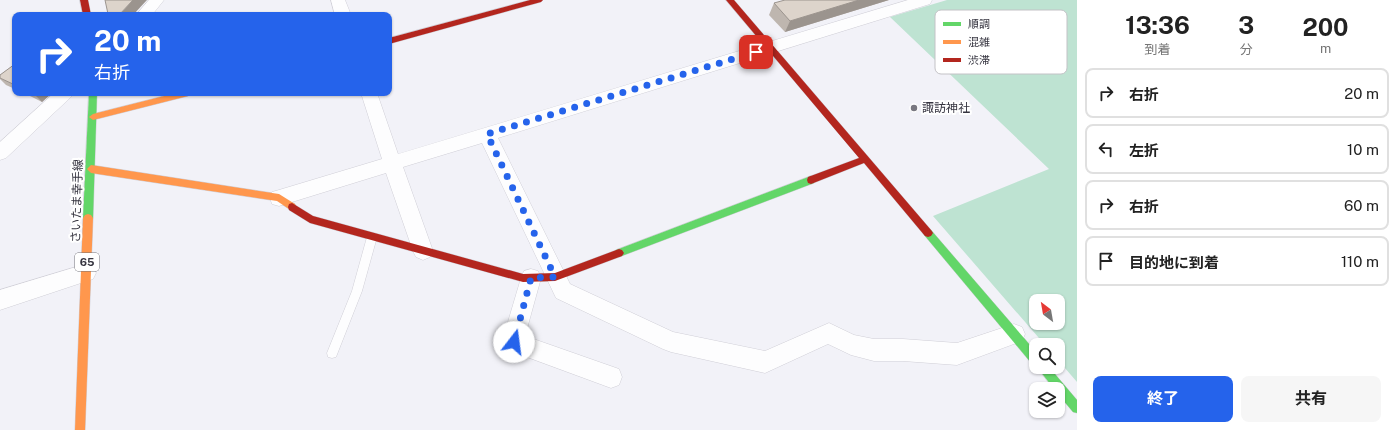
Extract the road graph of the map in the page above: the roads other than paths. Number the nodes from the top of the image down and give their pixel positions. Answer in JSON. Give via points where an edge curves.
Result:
{"nodes":[{"id":1,"x":84,"y":0,"type":"edge"},
{"id":2,"x":158,"y":0,"type":"edge"},
{"id":3,"x":338,"y":0,"type":"edge"},
{"id":4,"x":539,"y":0,"type":"edge"},
{"id":5,"x":730,"y":0,"type":"edge"},
{"id":6,"x":925,"y":0,"type":"edge"},
{"id":7,"x":86,"y":12,"type":"edge"},
{"id":8,"x":147,"y":12,"type":"edge"},
{"id":9,"x":342,"y":12,"type":"edge"},
{"id":10,"x":392,"y":40,"type":"edge"},
{"id":11,"x":771,"y":47,"type":"junction"},
{"id":12,"x":62,"y":96,"type":"edge"},
{"id":13,"x":94,"y":96,"type":"edge"},
{"id":14,"x":176,"y":96,"type":"edge"},
{"id":15,"x":369,"y":96,"type":"edge"},
{"id":16,"x":93,"y":117,"type":"junction"},
{"id":17,"x":487,"y":134,"type":"junction"},
{"id":18,"x":1,"y":151,"type":"edge"},
{"id":19,"x":866,"y":159,"type":"junction"},
{"id":20,"x":392,"y":164,"type":"junction"},
{"id":21,"x":91,"y":169,"type":"junction"},
{"id":22,"x":279,"y":198,"type":"junction"},
{"id":23,"x":372,"y":237,"type":"junction"},
{"id":24,"x":423,"y":251,"type":"junction"},
{"id":25,"x":86,"y":273,"type":"junction"},
{"id":26,"x":555,"y":277,"type":"junction"},
{"id":27,"x":531,"y":278,"type":"junction"},
{"id":28,"x":0,"y":300,"type":"edge"},
{"id":29,"x":1014,"y":334,"type":"junction"},
{"id":30,"x":1029,"y":352,"type":"edge"},
{"id":31,"x":332,"y":353,"type":"dead end"},
{"id":32,"x":1048,"y":374,"type":"edge"},
{"id":33,"x":611,"y":377,"type":"dead end"},
{"id":34,"x":1077,"y":408,"type":"edge"},
{"id":35,"x":80,"y":430,"type":"edge"}],
"edges":[{"from":1,"to":7,"type":"street"},
{"from":2,"to":8,"type":"street"},
{"from":3,"to":9,"type":"street"},
{"from":4,"to":10,"type":"street"},
{"from":5,"to":11,"type":"street"},
{"from":6,"to":11,"type":"street"},
{"from":11,"to":17,"type":"street"},
{"from":11,"to":19,"type":"street"},
{"from":12,"to":18,"type":"street"},
{"from":13,"to":16,"type":"street","name":"さいたま幸手線","number":"65"},
{"from":14,"to":16,"type":"street"},
{"from":15,"to":20,"type":"street"},
{"from":16,"to":21,"type":"street","name":"さいたま幸手線","number":"65"},
{"from":17,"to":20,"type":"street"},
{"from":17,"to":26,"type":"street"},
{"from":19,"to":26,"type":"street"},
{"from":19,"to":29,"type":"street"},
{"from":20,"to":22,"type":"street"},
{"from":20,"to":24,"type":"street"},
{"from":21,"to":22,"type":"street"},
{"from":21,"to":25,"type":"street","name":"さいたま幸手線","number":"65"},
{"from":22,"to":23,"type":"street","via":[[310,219]]},
{"from":23,"to":24,"type":"street"},
{"from":23,"to":31,"type":"lane","via":[[357,291]]},
{"from":24,"to":27,"type":"street"},
{"from":25,"to":28,"type":"street"},
{"from":25,"to":35,"type":"street","name":"さいたま幸手線","number":"65"},
{"from":26,"to":27,"type":"street"},
{"from":26,"to":29,"type":"street","via":[[563,291],[671,342],[765,362],[829,333],[851,345],[874,350],[957,354]]},
{"from":27,"to":33,"type":"street","via":[[514,342]]},
{"from":29,"to":30,"type":"street"},
{"from":32,"to":34,"type":"street"}]}
